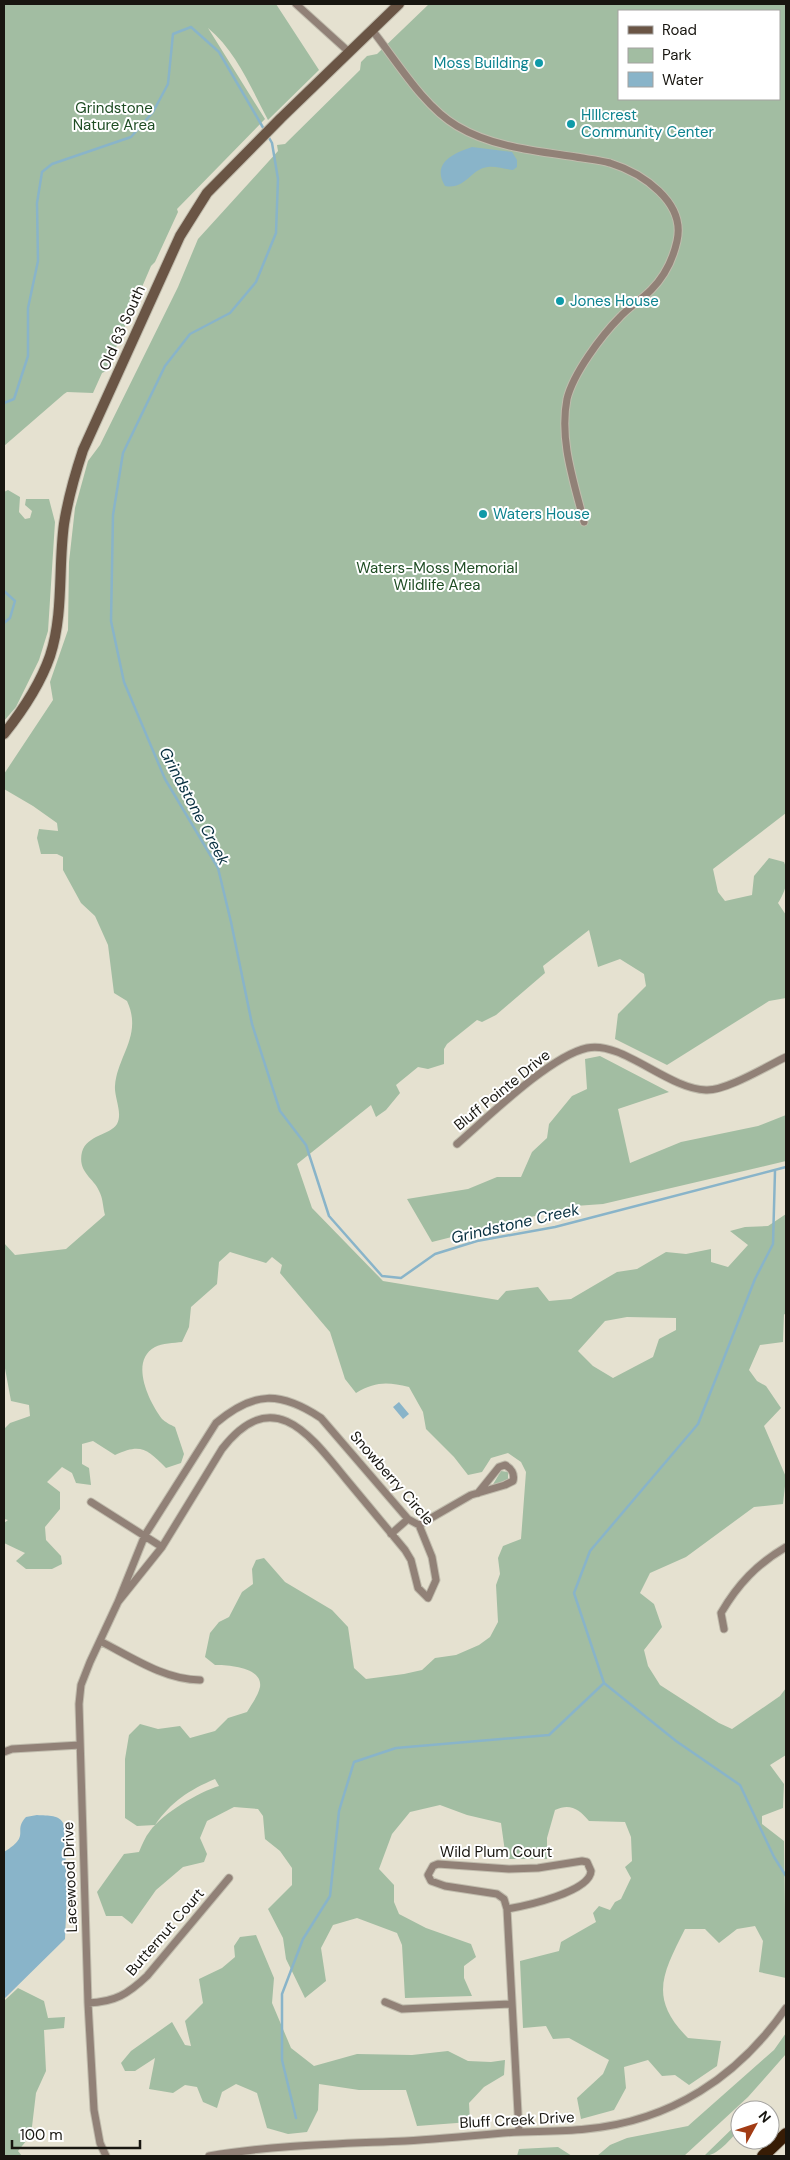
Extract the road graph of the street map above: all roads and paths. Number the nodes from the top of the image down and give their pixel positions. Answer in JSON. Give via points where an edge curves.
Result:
{"nodes":[{"id":1,"x":296,"y":4,"type":"edge"},
{"id":2,"x":399,"y":4,"type":"edge"},
{"id":3,"x":372,"y":30,"type":"junction"},
{"id":4,"x":350,"y":52,"type":"junction"},
{"id":5,"x":584,"y":522,"type":"dead end"},
{"id":6,"x":4,"y":734,"type":"edge"},
{"id":7,"x":786,"y":1057,"type":"edge"},
{"id":8,"x":457,"y":1144,"type":"dead end"},
{"id":9,"x":478,"y":1493,"type":"junction"},
{"id":10,"x":92,"y":1502,"type":"dead end"},
{"id":11,"x":408,"y":1519,"type":"junction"},
{"id":12,"x":419,"y":1525,"type":"junction"},
{"id":13,"x":391,"y":1534,"type":"junction"},
{"id":14,"x":145,"y":1535,"type":"junction"},
{"id":15,"x":162,"y":1547,"type":"junction"},
{"id":16,"x":786,"y":1547,"type":"edge"},
{"id":17,"x":118,"y":1602,"type":"junction"},
{"id":18,"x":724,"y":1629,"type":"dead end"},
{"id":19,"x":100,"y":1641,"type":"junction"},
{"id":20,"x":200,"y":1680,"type":"dead end"},
{"id":21,"x":80,"y":1745,"type":"junction"},
{"id":22,"x":4,"y":1752,"type":"edge"},
{"id":23,"x":229,"y":1878,"type":"dead end"},
{"id":24,"x":507,"y":1909,"type":"junction"},
{"id":25,"x":385,"y":2002,"type":"dead end"},
{"id":26,"x":88,"y":2003,"type":"junction"},
{"id":27,"x":511,"y":2004,"type":"junction"},
{"id":28,"x":786,"y":2008,"type":"edge"},
{"id":29,"x":519,"y":2132,"type":"junction"},
{"id":30,"x":786,"y":2134,"type":"edge"},
{"id":31,"x":106,"y":2156,"type":"edge"},
{"id":32,"x":209,"y":2156,"type":"edge"},
{"id":33,"x":762,"y":2156,"type":"edge"}],
"edges":[{"from":1,"to":4,"type":"street"},
{"from":2,"to":3,"type":"main road","name":"Old 63 South"},
{"from":3,"to":4,"type":"main road","name":"Old 63 South"},
{"from":3,"to":5,"type":"street","via":[[436,109],[456,125],[483,139],[509,146],[610,163],[651,184],[663,194],[677,217],[676,247],[665,271],[657,284],[620,316],[600,339],[568,398],[565,419],[568,461]]},
{"from":4,"to":6,"type":"main road","name":"Old 63 South","via":[[207,193],[180,236],[83,450],[64,524],[59,610],[52,649],[40,681]]},
{"from":7,"to":8,"type":"street","name":"Bluff Pointe Drive","via":[[731,1084],[708,1090],[687,1087],[613,1051],[588,1048],[557,1061]]},
{"from":9,"to":9,"type":"street","via":[[513,1481],[512,1471],[504,1465],[499,1467]]},
{"from":9,"to":12,"type":"street"},
{"from":10,"to":14,"type":"street"},
{"from":11,"to":12,"type":"street","name":"Snowberry Circle"},
{"from":11,"to":13,"type":"street"},
{"from":11,"to":14,"type":"street","name":"Snowberry Circle","via":[[321,1418],[288,1400],[260,1399],[236,1408],[216,1423]]},
{"from":12,"to":13,"type":"street","name":"Snowberry Circle","via":[[432,1557],[436,1580],[428,1598],[418,1588],[411,1560]]},
{"from":13,"to":15,"type":"street","name":"Snowberry Circle","via":[[314,1441],[291,1422],[277,1418],[244,1425],[232,1436]]},
{"from":14,"to":15,"type":"street"},
{"from":14,"to":17,"type":"street","name":"Snowberry Circle"},
{"from":15,"to":17,"type":"street","name":"Snowberry Circle"},
{"from":16,"to":18,"type":"street","via":[[760,1564],[733,1593],[721,1613]]},
{"from":17,"to":19,"type":"street","name":"Lacewood Drive"},
{"from":19,"to":20,"type":"street","via":[[164,1673],[186,1680]]},
{"from":19,"to":21,"type":"street","name":"Lacewood Drive","via":[[81,1686]]},
{"from":21,"to":22,"type":"street"},
{"from":21,"to":26,"type":"street","name":"Lacewood Drive"},
{"from":23,"to":26,"type":"street","name":"Butternut Court","via":[[134,1989],[105,2002]]},
{"from":24,"to":24,"type":"street","name":"Wild Plum Court","via":[[549,1900],[568,1891],[589,1879],[590,1866],[582,1861],[509,1869],[444,1864],[433,1866],[429,1871],[428,1875],[436,1884],[497,1894],[504,1899]]},
{"from":24,"to":27,"type":"street"},
{"from":25,"to":27,"type":"street","via":[[402,2009]]},
{"from":26,"to":31,"type":"street","name":"Lacewood Drive","via":[[94,2110],[100,2143]]},
{"from":27,"to":29,"type":"street"},
{"from":28,"to":29,"type":"street","name":"Bluff Creek Drive","via":[[764,2038],[733,2068],[707,2088],[673,2106],[614,2126]]},
{"from":29,"to":32,"type":"street","name":"Bluff Creek Drive","via":[[249,2149]]},
{"from":30,"to":33,"type":"highway"}]}
